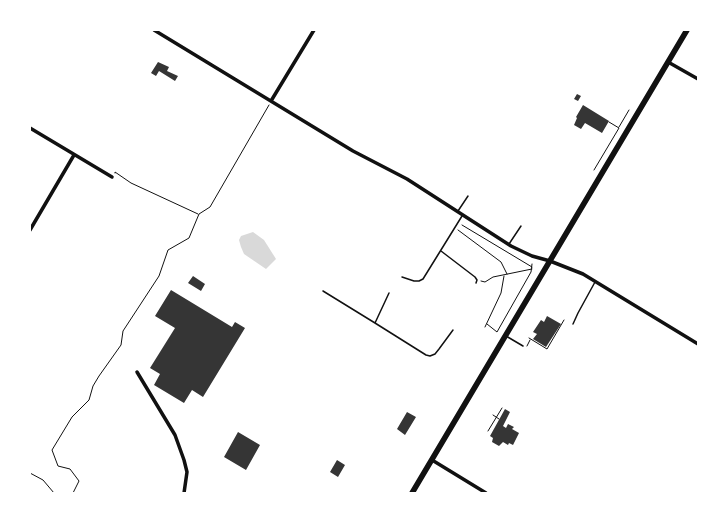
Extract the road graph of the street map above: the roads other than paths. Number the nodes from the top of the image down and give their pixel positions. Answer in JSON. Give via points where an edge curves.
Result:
{"nodes":[{"id":1,"x":154,"y":30,"type":"edge"},
{"id":2,"x":314,"y":30,"type":"edge"},
{"id":3,"x":688,"y":30,"type":"edge"},
{"id":4,"x":668,"y":62,"type":"junction"},
{"id":5,"x":698,"y":79,"type":"edge"},
{"id":6,"x":271,"y":101,"type":"junction"},
{"id":7,"x":30,"y":128,"type":"edge"},
{"id":8,"x":74,"y":155,"type":"junction"},
{"id":9,"x":112,"y":177,"type":"road end"},
{"id":10,"x":468,"y":196,"type":"dead end"},
{"id":11,"x":458,"y":211,"type":"junction"},
{"id":12,"x":463,"y":215,"type":"junction"},
{"id":13,"x":521,"y":226,"type":"dead end"},
{"id":14,"x":30,"y":230,"type":"edge"},
{"id":15,"x":509,"y":244,"type":"junction"},
{"id":16,"x":441,"y":251,"type":"junction"},
{"id":17,"x":550,"y":261,"type":"junction"},
{"id":18,"x":402,"y":277,"type":"dead end"},
{"id":19,"x":596,"y":282,"type":"junction"},
{"id":20,"x":476,"y":284,"type":"dead end"},
{"id":21,"x":323,"y":291,"type":"dead end"},
{"id":22,"x":389,"y":293,"type":"dead end"},
{"id":23,"x":375,"y":323,"type":"junction"},
{"id":24,"x":573,"y":324,"type":"dead end"},
{"id":25,"x":453,"y":330,"type":"dead end"},
{"id":26,"x":506,"y":336,"type":"junction"},
{"id":27,"x":698,"y":344,"type":"edge"},
{"id":28,"x":523,"y":346,"type":"dead end"},
{"id":29,"x":137,"y":372,"type":"dead end"},
{"id":30,"x":432,"y":460,"type":"junction"},
{"id":31,"x":185,"y":493,"type":"edge"},
{"id":32,"x":412,"y":493,"type":"edge"},
{"id":33,"x":486,"y":493,"type":"edge"}],
"edges":[{"from":1,"to":6,"type":"street"},
{"from":2,"to":6,"type":"street"},
{"from":3,"to":4,"type":"main road"},
{"from":4,"to":5,"type":"street"},
{"from":4,"to":17,"type":"main road"},
{"from":6,"to":11,"type":"street"},
{"from":7,"to":8,"type":"street"},
{"from":8,"to":9,"type":"street"},
{"from":8,"to":14,"type":"street"},
{"from":10,"to":11,"type":"lane"},
{"from":11,"to":12,"type":"street"},
{"from":12,"to":15,"type":"street"},
{"from":12,"to":16,"type":"lane"},
{"from":13,"to":15,"type":"lane"},
{"from":15,"to":17,"type":"street","via":[[532,256]]},
{"from":16,"to":18,"type":"lane","via":[[419,282]]},
{"from":16,"to":20,"type":"lane","via":[[477,280]]},
{"from":17,"to":19,"type":"street","via":[[584,274]]},
{"from":17,"to":26,"type":"main road"},
{"from":19,"to":24,"type":"lane"},
{"from":19,"to":27,"type":"street"},
{"from":21,"to":23,"type":"lane"},
{"from":22,"to":23,"type":"lane"},
{"from":23,"to":25,"type":"lane","via":[[430,356],[435,354]]},
{"from":26,"to":28,"type":"lane"},
{"from":26,"to":30,"type":"main road"},
{"from":29,"to":31,"type":"street","via":[[175,435],[187,472]]},
{"from":30,"to":32,"type":"main road"},
{"from":30,"to":33,"type":"street"}]}
